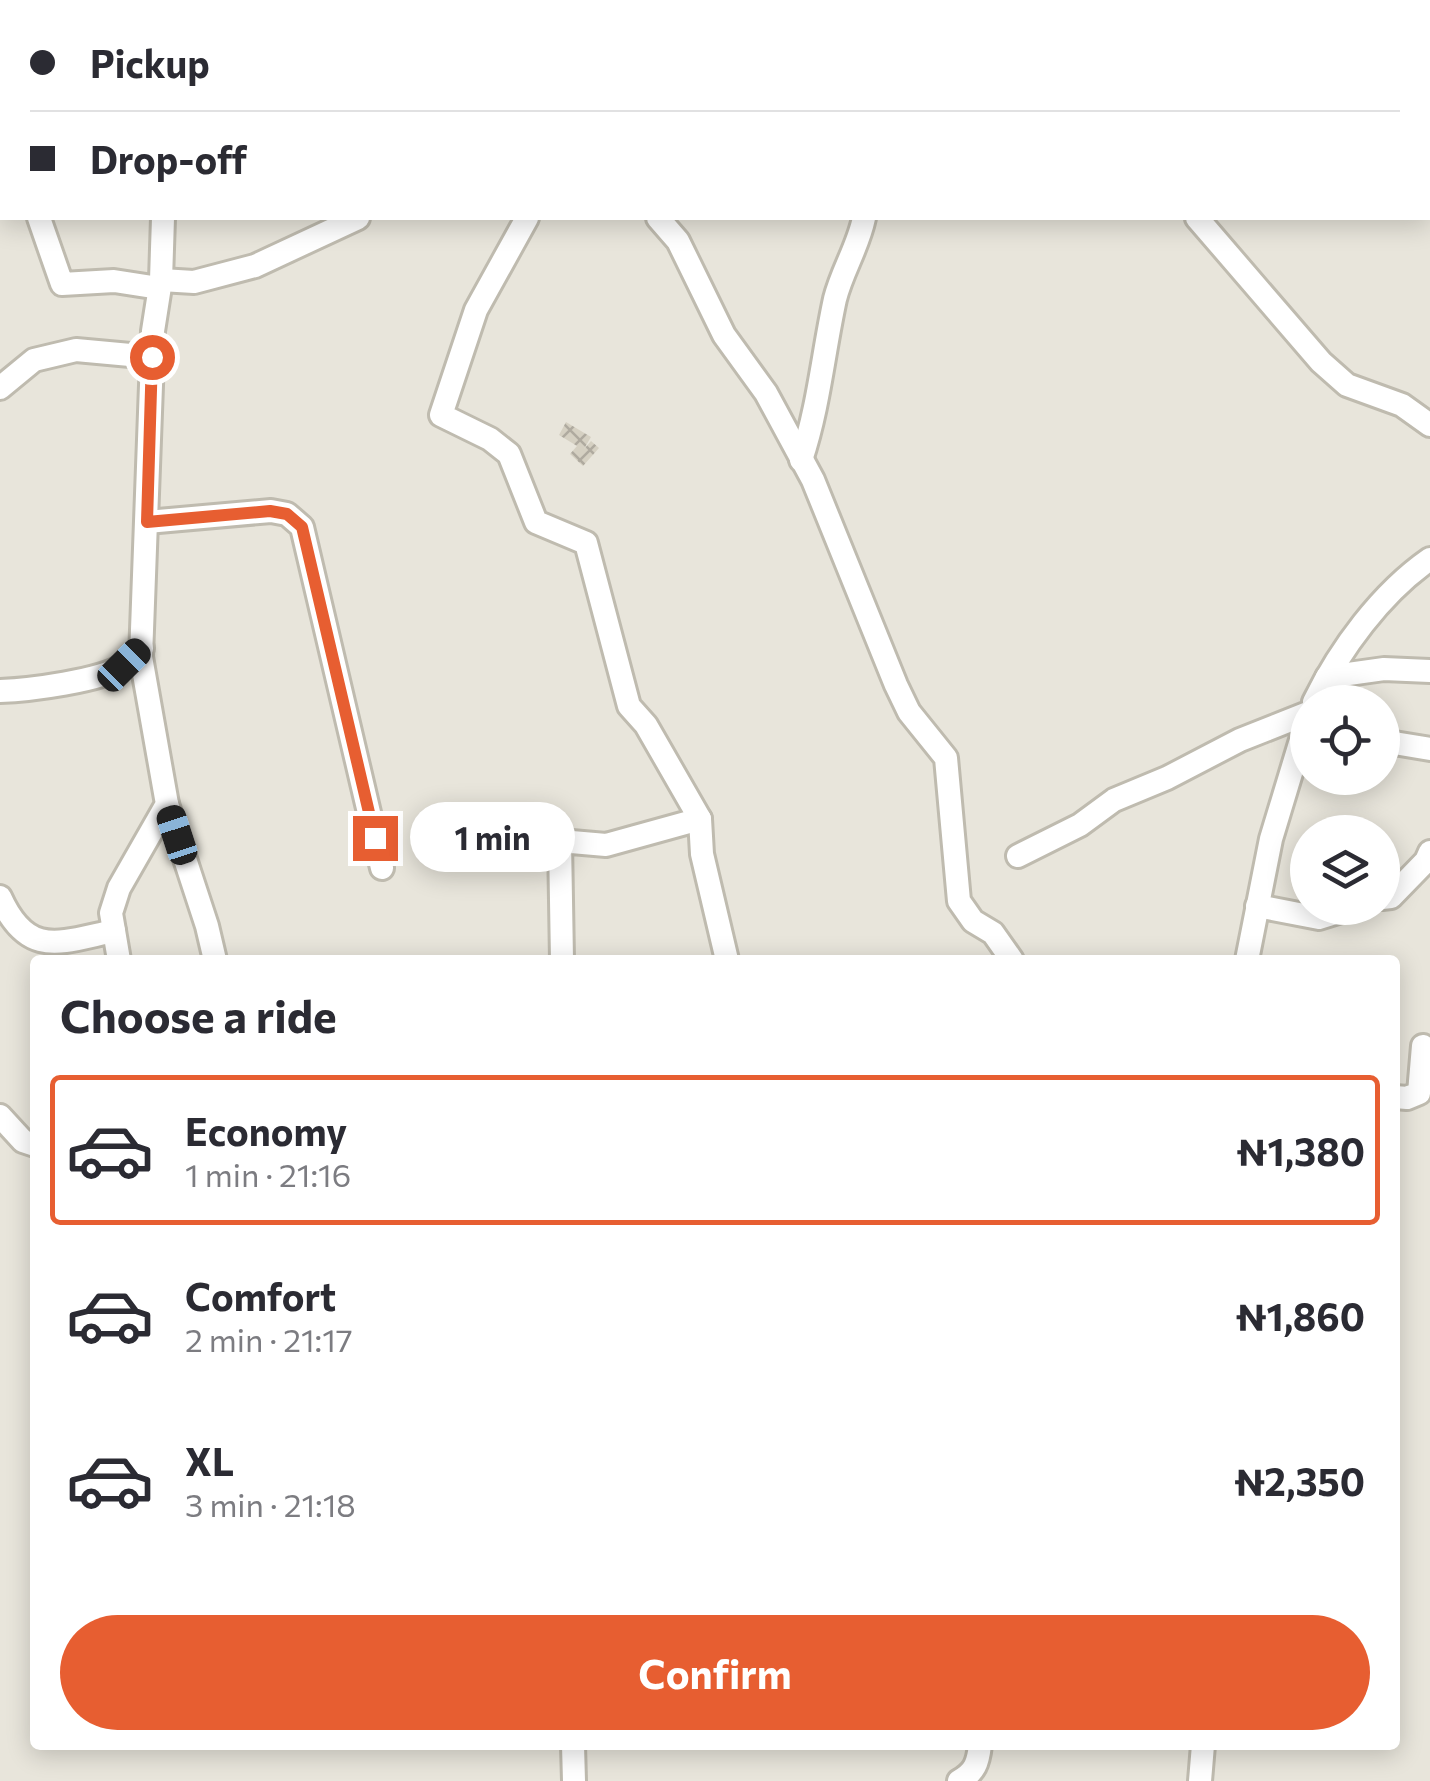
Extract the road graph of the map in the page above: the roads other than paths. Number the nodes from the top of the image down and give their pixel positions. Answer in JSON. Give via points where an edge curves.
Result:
{"nodes":[{"id":1,"x":41,"y":220,"type":"edge"},
{"id":2,"x":162,"y":220,"type":"edge"},
{"id":3,"x":354,"y":220,"type":"edge"},
{"id":4,"x":526,"y":220,"type":"edge"},
{"id":5,"x":660,"y":220,"type":"edge"},
{"id":6,"x":864,"y":220,"type":"edge"},
{"id":7,"x":1199,"y":220,"type":"edge"},
{"id":8,"x":160,"y":284,"type":"junction"},
{"id":9,"x":152,"y":357,"type":"junction"},
{"id":10,"x":0,"y":388,"type":"edge"},
{"id":11,"x":1430,"y":424,"type":"edge"},
{"id":12,"x":802,"y":460,"type":"junction"},
{"id":13,"x":147,"y":522,"type":"junction"},
{"id":14,"x":1430,"y":559,"type":"edge"},
{"id":15,"x":142,"y":648,"type":"junction"},
{"id":16,"x":1430,"y":670,"type":"edge"},
{"id":17,"x":1327,"y":676,"type":"junction"},
{"id":18,"x":1322,"y":685,"type":"edge"},
{"id":19,"x":0,"y":691,"type":"edge"},
{"id":20,"x":1290,"y":722,"type":"edge"},
{"id":21,"x":1400,"y":744,"type":"edge"},
{"id":22,"x":1430,"y":749,"type":"edge"},
{"id":23,"x":1290,"y":770,"type":"edge"},
{"id":24,"x":167,"y":804,"type":"junction"},
{"id":25,"x":700,"y":819,"type":"junction"},
{"id":26,"x":1430,"y":852,"type":"edge"},
{"id":27,"x":1018,"y":856,"type":"dead end"},
{"id":28,"x":382,"y":868,"type":"dead end"},
{"id":29,"x":1400,"y":887,"type":"edge"},
{"id":30,"x":0,"y":897,"type":"edge"},
{"id":31,"x":1257,"y":906,"type":"junction"},
{"id":32,"x":1290,"y":912,"type":"edge"},
{"id":33,"x":114,"y":931,"type":"junction"},
{"id":34,"x":118,"y":955,"type":"edge"},
{"id":35,"x":214,"y":955,"type":"edge"},
{"id":36,"x":562,"y":955,"type":"edge"},
{"id":37,"x":726,"y":955,"type":"edge"},
{"id":38,"x":1008,"y":955,"type":"edge"},
{"id":39,"x":1247,"y":955,"type":"edge"},
{"id":40,"x":1423,"y":1046,"type":"dead end"},
{"id":41,"x":1400,"y":1097,"type":"edge"},
{"id":42,"x":0,"y":1116,"type":"edge"},
{"id":43,"x":30,"y":1143,"type":"edge"},
{"id":44,"x":572,"y":1750,"type":"edge"},
{"id":45,"x":979,"y":1750,"type":"edge"},
{"id":46,"x":1203,"y":1750,"type":"edge"},
{"id":47,"x":574,"y":1781,"type":"edge"},
{"id":48,"x":959,"y":1781,"type":"edge"},
{"id":49,"x":1200,"y":1781,"type":"edge"}],
"edges":[{"from":1,"to":8,"type":"street","via":[[62,284]]},
{"from":2,"to":8,"type":"street"},
{"from":3,"to":8,"type":"street","via":[[255,266]]},
{"from":4,"to":25,"type":"street","via":[[476,310],[441,415],[509,454],[536,522],[586,543],[629,706]]},
{"from":5,"to":12,"type":"street","via":[[678,241],[724,335]]},
{"from":6,"to":12,"type":"street","via":[[836,296]]},
{"from":7,"to":11,"type":"street","via":[[1347,385],[1402,405]]},
{"from":8,"to":9,"type":"street"},
{"from":9,"to":10,"type":"street","via":[[76,350],[34,360]]},
{"from":9,"to":13,"type":"street"},
{"from":12,"to":38,"type":"street","via":[[909,712],[946,758],[959,900]]},
{"from":13,"to":15,"type":"street"},
{"from":13,"to":28,"type":"street","via":[[270,511],[302,527]]},
{"from":14,"to":17,"type":"street","via":[[1404,578]]},
{"from":15,"to":19,"type":"street","via":[[102,674]]},
{"from":15,"to":24,"type":"street"},
{"from":16,"to":17,"type":"street"},
{"from":17,"to":18,"type":"street"},
{"from":20,"to":27,"type":"street","via":[[1114,800]]},
{"from":21,"to":22,"type":"street"},
{"from":23,"to":31,"type":"street"},
{"from":24,"to":33,"type":"street","via":[[119,888],[110,914]]},
{"from":24,"to":35,"type":"street"},
{"from":25,"to":36,"type":"street","via":[[606,844],[560,841]]},
{"from":25,"to":37,"type":"street"},
{"from":26,"to":29,"type":"street"},
{"from":30,"to":33,"type":"street","via":[[28,935],[50,944]]},
{"from":31,"to":32,"type":"street"},
{"from":31,"to":39,"type":"street"},
{"from":33,"to":34,"type":"street"},
{"from":40,"to":41,"type":"street","via":[[1420,1093]]},
{"from":42,"to":43,"type":"street"},
{"from":44,"to":47,"type":"street"},
{"from":45,"to":48,"type":"street","via":[[978,1764]]},
{"from":46,"to":49,"type":"street"}]}
